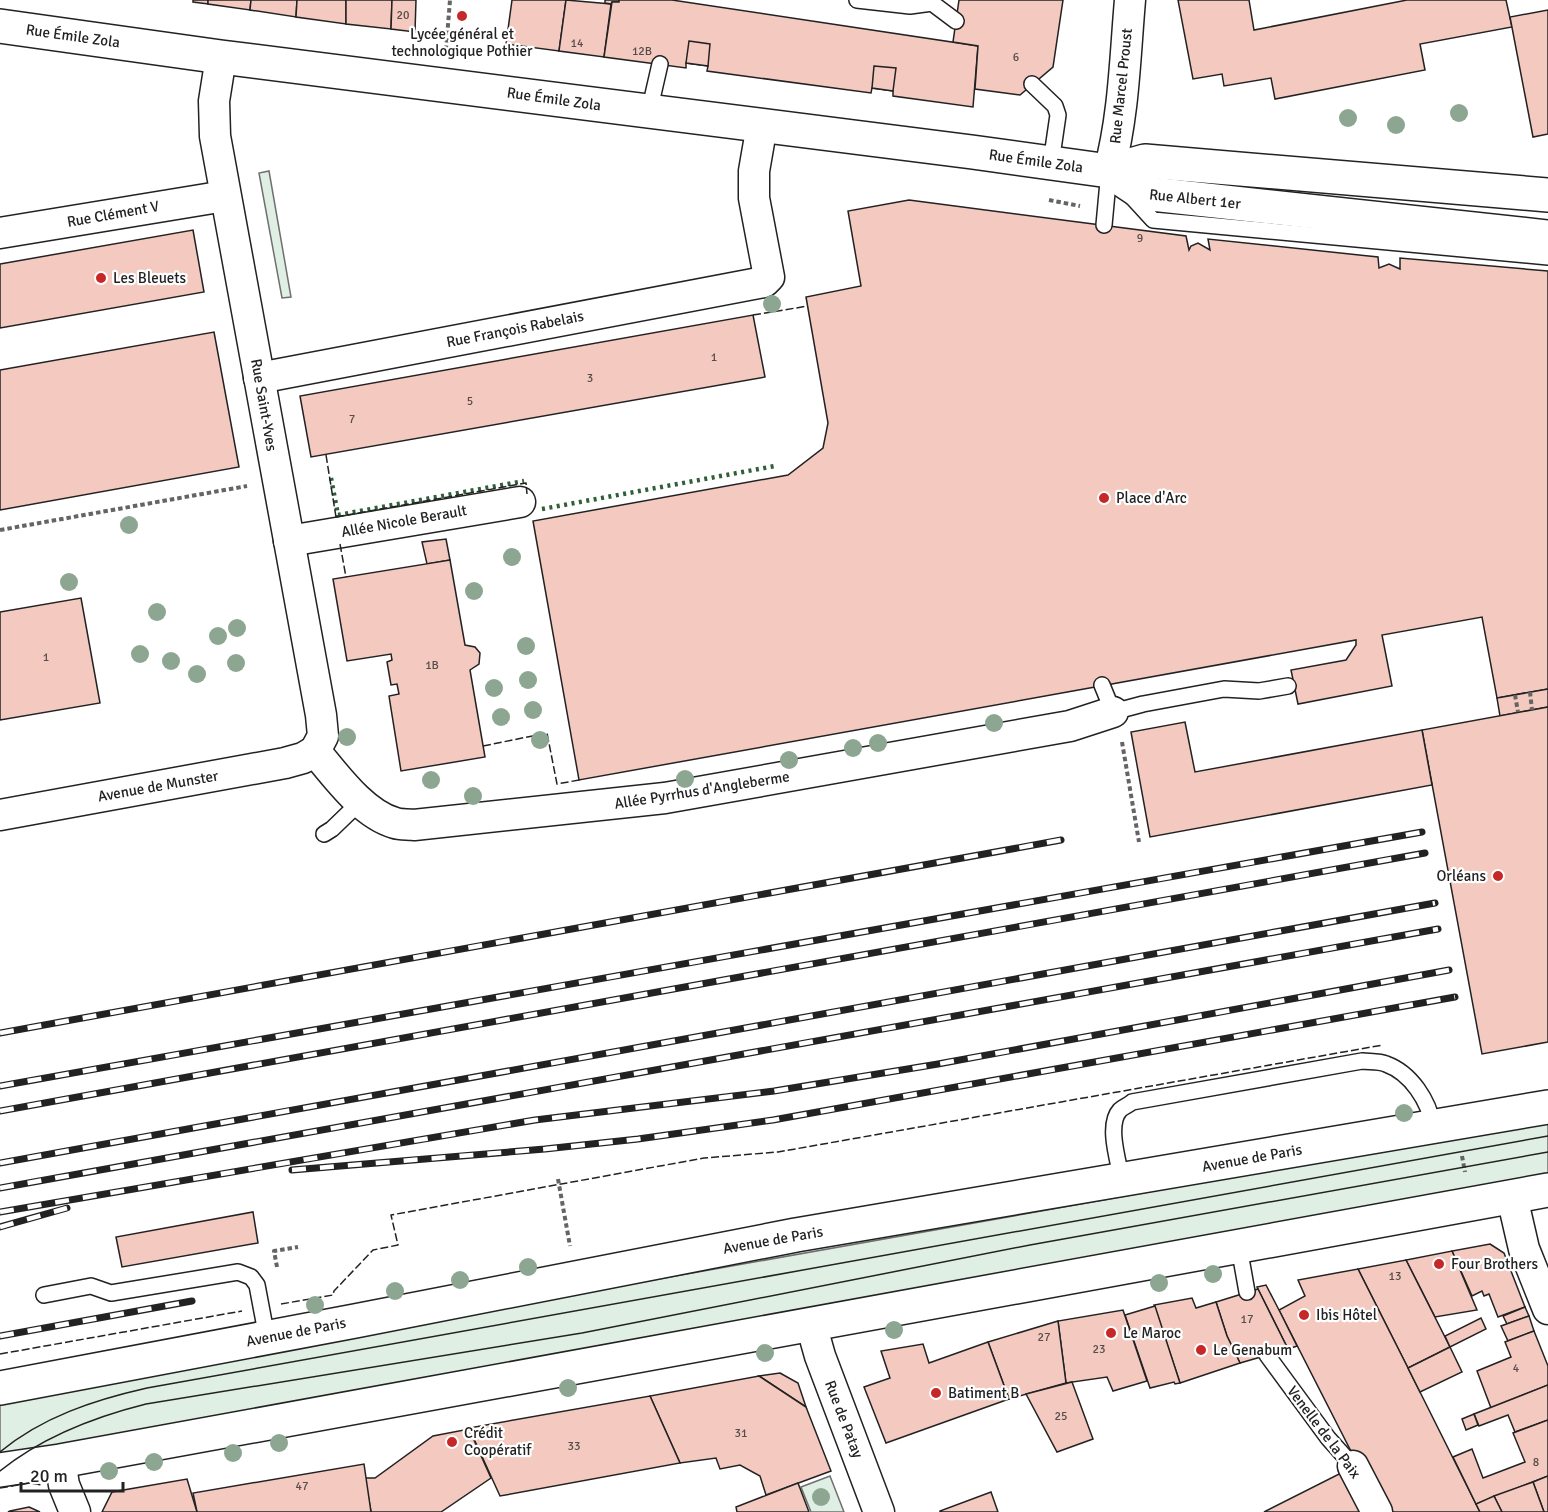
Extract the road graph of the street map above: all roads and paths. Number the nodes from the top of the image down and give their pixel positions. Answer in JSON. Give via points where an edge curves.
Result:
{"nodes":[{"id":1,"x":450,"y":0,"type":"edge"},
{"id":2,"x":857,"y":0,"type":"edge"},
{"id":3,"x":1130,"y":0,"type":"edge"},
{"id":4,"x":933,"y":2,"type":"edge"},
{"id":5,"x":956,"y":21,"type":"dead end"},
{"id":6,"x":0,"y":26,"type":"edge"},
{"id":7,"x":446,"y":50,"type":"dead end"},
{"id":8,"x":221,"y":57,"type":"junction"},
{"id":9,"x":660,"y":64,"type":"dead end"},
{"id":10,"x":1032,"y":84,"type":"dead end"},
{"id":11,"x":649,"y":112,"type":"junction"},
{"id":12,"x":762,"y":125,"type":"junction"},
{"id":13,"x":1051,"y":163,"type":"junction"},
{"id":14,"x":1109,"y":171,"type":"junction"},
{"id":15,"x":1548,"y":195,"type":"edge"},
{"id":16,"x":225,"y":196,"type":"junction"},
{"id":17,"x":1104,"y":225,"type":"dead end"},
{"id":18,"x":0,"y":233,"type":"edge"},
{"id":19,"x":1548,"y":237,"type":"edge"},
{"id":20,"x":1548,"y":256,"type":"edge"},
{"id":21,"x":259,"y":378,"type":"junction"},
{"id":22,"x":277,"y":480,"type":"junction"},
{"id":23,"x":520,"y":502,"type":"dead end"},
{"id":24,"x":0,"y":530,"type":"edge"},
{"id":25,"x":289,"y":541,"type":"junction"},
{"id":26,"x":1288,"y":686,"type":"dead end"},
{"id":27,"x":1530,"y":692,"type":"dead end"},
{"id":28,"x":1515,"y":695,"type":"dead end"},
{"id":29,"x":1108,"y":699,"type":"junction"},
{"id":30,"x":1532,"y":710,"type":"dead end"},
{"id":31,"x":1518,"y":712,"type":"dead end"},
{"id":32,"x":315,"y":751,"type":"junction"},
{"id":33,"x":360,"y":802,"type":"junction"},
{"id":34,"x":0,"y":815,"type":"edge"},
{"id":35,"x":324,"y":834,"type":"dead end"},
{"id":36,"x":1139,"y":842,"type":"dead end"},
{"id":37,"x":1548,"y":1107,"type":"edge"},
{"id":38,"x":1433,"y":1126,"type":"junction"},
{"id":39,"x":1461,"y":1151,"type":"dead end"},
{"id":40,"x":1466,"y":1175,"type":"dead end"},
{"id":41,"x":558,"y":1179,"type":"dead end"},
{"id":42,"x":1122,"y":1181,"type":"junction"},
{"id":43,"x":1548,"y":1190,"type":"edge"},
{"id":44,"x":1512,"y":1197,"type":"junction"},
{"id":45,"x":570,"y":1246,"type":"dead end"},
{"id":46,"x":298,"y":1247,"type":"dead end"},
{"id":47,"x":1239,"y":1247,"type":"junction"},
{"id":48,"x":276,"y":1262,"type":"dead end"},
{"id":49,"x":1247,"y":1292,"type":"dead end"},
{"id":50,"x":44,"y":1295,"type":"dead end"},
{"id":51,"x":1548,"y":1310,"type":"edge"},
{"id":52,"x":811,"y":1324,"type":"junction"},
{"id":53,"x":267,"y":1338,"type":"junction"},
{"id":54,"x":1267,"y":1355,"type":"dead end"},
{"id":55,"x":0,"y":1388,"type":"edge"},
{"id":56,"x":60,"y":1461,"type":"junction"},
{"id":57,"x":1353,"y":1466,"type":"joint"},
{"id":58,"x":0,"y":1470,"type":"edge"},
{"id":59,"x":75,"y":1512,"type":"edge"},
{"id":60,"x":879,"y":1512,"type":"edge"},
{"id":61,"x":1377,"y":1512,"type":"edge"}],
"edges":[{"from":1,"to":7,"type":"path"},
{"from":2,"to":4,"type":"lane","via":[[910,6]]},
{"from":3,"to":14,"type":"street","name":"Rue Marcel Proust","via":[[1122,102]]},
{"from":4,"to":5,"type":"lane"},
{"from":6,"to":8,"type":"main road","name":"Rue Émile Zola"},
{"from":8,"to":11,"type":"main road","name":"Rue Émile Zola"},
{"from":8,"to":16,"type":"street","name":"Rue Saint-Yves","via":[[214,101],[215,136]]},
{"from":9,"to":11,"type":"lane"},
{"from":10,"to":13,"type":"lane","via":[[1055,106],[1058,116]]},
{"from":11,"to":12,"type":"main road","name":"Rue Émile Zola"},
{"from":12,"to":13,"type":"main road","name":"Rue Émile Zola"},
{"from":12,"to":21,"type":"street","name":"Rue François Rabelais","via":[[754,198],[769,277],[764,282]]},
{"from":13,"to":14,"type":"main road","name":"Rue Émile Zola"},
{"from":14,"to":15,"type":"main road","via":[[1144,160]]},
{"from":14,"to":17,"type":"lane"},
{"from":14,"to":19,"type":"main road","name":"Rue Albert 1er","via":[[1142,193]]},
{"from":14,"to":20,"type":"lane","via":[[1153,220]]},
{"from":16,"to":18,"type":"street","name":"Rue Clément V"},
{"from":16,"to":21,"type":"street","name":"Rue Saint-Yves"},
{"from":21,"to":22,"type":"street","name":"Rue Saint-Yves"},
{"from":22,"to":24,"type":"path"},
{"from":22,"to":25,"type":"street","name":"Rue Saint-Yves"},
{"from":23,"to":25,"type":"street","name":"Allée Nicole Berault"},
{"from":25,"to":32,"type":"street","name":"Rue Saint-Yves","via":[[321,716],[323,736]]},
{"from":26,"to":29,"type":"lane","via":[[1259,691],[1224,689],[1143,704]]},
{"from":27,"to":30,"type":"path"},
{"from":28,"to":31,"type":"path"},
{"from":29,"to":33,"type":"street","name":"Allée Pyrrhus d'Angleberme","via":[[1070,726],[665,798],[414,825],[396,824]]},
{"from":29,"to":36,"type":"path","via":[[1118,724]]},
{"from":32,"to":33,"type":"street","name":"Allée Pyrrhus d'Angleberme"},
{"from":32,"to":34,"type":"street","name":"Avenue de Munster","via":[[285,763]]},
{"from":33,"to":35,"type":"lane"},
{"from":37,"to":38,"type":"main road","name":"Avenue de Paris"},
{"from":38,"to":42,"type":"main road","name":"Avenue de Paris"},
{"from":38,"to":42,"type":"lane","via":[[1425,1100],[1405,1075],[1385,1063],[1362,1061],[1132,1102],[1115,1118],[1114,1139]]},
{"from":39,"to":40,"type":"path"},
{"from":41,"to":45,"type":"path"},
{"from":42,"to":53,"type":"main road","name":"Avenue de Paris","via":[[796,1235]]},
{"from":43,"to":44,"type":"main road"},
{"from":44,"to":47,"type":"main road"},
{"from":44,"to":51,"type":"street","via":[[1524,1249]]},
{"from":46,"to":48,"type":"path","via":[[274,1251]]},
{"from":47,"to":49,"type":"lane"},
{"from":47,"to":52,"type":"main road"},
{"from":50,"to":53,"type":"lane","via":[[91,1286],[111,1293],[238,1272],[251,1277],[257,1285]]},
{"from":52,"to":56,"type":"main road"},
{"from":52,"to":60,"type":"street","name":"Rue de Patay"},
{"from":53,"to":55,"type":"main road","name":"Avenue de Paris"},
{"from":54,"to":57,"type":"lane","name":"Venelle de la Paix"},
{"from":56,"to":58,"type":"main road"},
{"from":56,"to":59,"type":"street","via":[[63,1485]]},
{"from":57,"to":61,"type":"street","name":"Venelle de la Paix"}]}
